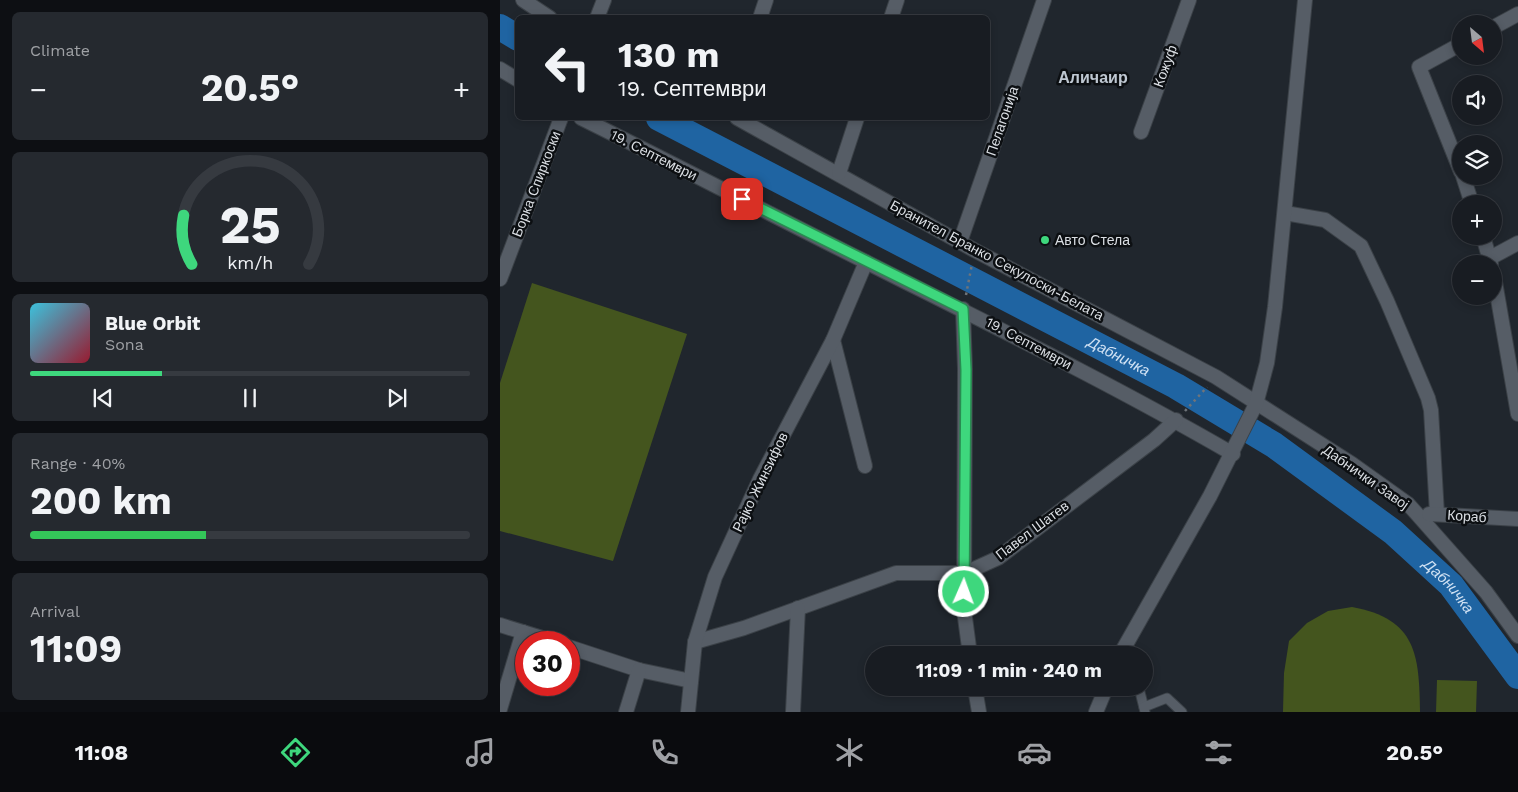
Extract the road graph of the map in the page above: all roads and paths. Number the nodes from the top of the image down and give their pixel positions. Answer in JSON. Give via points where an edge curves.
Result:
{"nodes":[{"id":1,"x":523,"y":0,"type":"edge"},
{"id":2,"x":604,"y":0,"type":"edge"},
{"id":3,"x":766,"y":0,"type":"edge"},
{"id":4,"x":897,"y":0,"type":"edge"},
{"id":5,"x":1044,"y":0,"type":"edge"},
{"id":6,"x":1189,"y":0,"type":"edge"},
{"id":7,"x":1305,"y":0,"type":"edge"},
{"id":8,"x":1518,"y":14,"type":"edge"},
{"id":9,"x":546,"y":15,"type":"edge"},
{"id":10,"x":598,"y":15,"type":"edge"},
{"id":11,"x":761,"y":15,"type":"edge"},
{"id":12,"x":892,"y":15,"type":"edge"},
{"id":13,"x":1502,"y":23,"type":"edge"},
{"id":14,"x":1452,"y":49,"type":"edge"},
{"id":15,"x":500,"y":69,"type":"edge"},
{"id":16,"x":515,"y":78,"type":"edge"},
{"id":17,"x":560,"y":120,"type":"edge"},
{"id":18,"x":585,"y":120,"type":"edge"},
{"id":19,"x":741,"y":120,"type":"edge"},
{"id":20,"x":856,"y":120,"type":"edge"},
{"id":21,"x":1141,"y":132,"type":"dead end"},
{"id":22,"x":1452,"y":149,"type":"edge"},
{"id":23,"x":839,"y":173,"type":"junction"},
{"id":24,"x":1285,"y":213,"type":"junction"},
{"id":25,"x":960,"y":242,"type":"junction"},
{"id":26,"x":1518,"y":243,"type":"edge"},
{"id":27,"x":974,"y":250,"type":"junction"},
{"id":28,"x":1500,"y":255,"type":"edge"},
{"id":29,"x":866,"y":262,"type":"junction"},
{"id":30,"x":500,"y":279,"type":"edge"},
{"id":31,"x":1500,"y":305,"type":"edge"},
{"id":32,"x":963,"y":309,"type":"junction"},
{"id":33,"x":833,"y":340,"type":"junction"},
{"id":34,"x":1216,"y":377,"type":"junction"},
{"id":35,"x":1517,"y":396,"type":"edge"},
{"id":36,"x":1256,"y":404,"type":"junction"},
{"id":37,"x":1518,"y":414,"type":"edge"},
{"id":38,"x":1176,"y":420,"type":"junction"},
{"id":39,"x":1233,"y":454,"type":"junction"},
{"id":40,"x":865,"y":466,"type":"dead end"},
{"id":41,"x":1417,"y":514,"type":"junction"},
{"id":42,"x":1437,"y":514,"type":"junction"},
{"id":43,"x":1518,"y":519,"type":"edge"},
{"id":44,"x":965,"y":573,"type":"junction"},
{"id":45,"x":798,"y":608,"type":"junction"},
{"id":46,"x":500,"y":625,"type":"edge"},
{"id":47,"x":520,"y":631,"type":"edge"},
{"id":48,"x":1518,"y":636,"type":"edge"},
{"id":49,"x":1127,"y":639,"type":"junction"},
{"id":50,"x":695,"y":642,"type":"junction"},
{"id":51,"x":969,"y":646,"type":"edge"},
{"id":52,"x":1124,"y":646,"type":"edge"},
{"id":53,"x":1129,"y":646,"type":"edge"},
{"id":54,"x":580,"y":651,"type":"edge"},
{"id":55,"x":515,"y":659,"type":"edge"},
{"id":56,"x":639,"y":670,"type":"junction"},
{"id":57,"x":691,"y":681,"type":"junction"},
{"id":58,"x":976,"y":696,"type":"edge"},
{"id":59,"x":1103,"y":696,"type":"edge"},
{"id":60,"x":1141,"y":696,"type":"edge"},
{"id":61,"x":500,"y":709,"type":"edge"},
{"id":62,"x":1145,"y":710,"type":"edge"},
{"id":63,"x":626,"y":712,"type":"edge"},
{"id":64,"x":688,"y":712,"type":"edge"},
{"id":65,"x":793,"y":712,"type":"edge"},
{"id":66,"x":979,"y":712,"type":"edge"},
{"id":67,"x":1096,"y":712,"type":"edge"},
{"id":68,"x":1182,"y":712,"type":"edge"}],
"edges":[{"from":1,"to":9,"type":"street"},
{"from":2,"to":10,"type":"street"},
{"from":3,"to":11,"type":"street"},
{"from":4,"to":12,"type":"street"},
{"from":5,"to":25,"type":"street","name":"Пелагонија"},
{"from":6,"to":21,"type":"street","name":"Кожуф"},
{"from":7,"to":24,"type":"street"},
{"from":8,"to":13,"type":"street"},
{"from":14,"to":22,"type":"street","via":[[1420,67]]},
{"from":15,"to":16,"type":"street"},
{"from":17,"to":30,"type":"street","name":"Борка Спиркоски"},
{"from":18,"to":29,"type":"street","name":"19. Септември"},
{"from":19,"to":23,"type":"street","name":"Бранител Бранко Секулоски-Белата"},
{"from":20,"to":23,"type":"street"},
{"from":23,"to":25,"type":"street","name":"Бранител Бранко Секулоски-Белата"},
{"from":24,"to":36,"type":"street","via":[[1268,363]]},
{"from":24,"to":42,"type":"street","via":[[1325,220],[1361,246],[1428,398]]},
{"from":25,"to":27,"type":"street","name":"Бранител Бранко Секулоски-Белата"},
{"from":26,"to":28,"type":"street"},
{"from":27,"to":32,"type":"path"},
{"from":27,"to":34,"type":"street","name":"Бранител Бранко Секулоски-Белата"},
{"from":29,"to":32,"type":"street","name":"19. Септември"},
{"from":29,"to":33,"type":"street","name":"Рајко Жинѕифов"},
{"from":31,"to":35,"type":"street"},
{"from":32,"to":38,"type":"street","name":"19. Септември"},
{"from":32,"to":44,"type":"street","via":[[966,370]]},
{"from":33,"to":40,"type":"street"},
{"from":33,"to":50,"type":"street","name":"Рајко Жинѕифов","via":[[760,479],[715,577]]},
{"from":34,"to":36,"type":"street","name":"Бранител Бранко Секулоски-Белата"},
{"from":34,"to":38,"type":"path"},
{"from":35,"to":37,"type":"street"},
{"from":36,"to":39,"type":"street"},
{"from":36,"to":41,"type":"street","name":"Дабнички Завој","via":[[1352,464]]},
{"from":38,"to":39,"type":"street","name":"19. Септември"},
{"from":38,"to":44,"type":"street","name":"Павел Шатев","via":[[998,558]]},
{"from":39,"to":49,"type":"street"},
{"from":41,"to":42,"type":"street","name":"Кораб"},
{"from":41,"to":48,"type":"street","name":"Дабнички Завој","via":[[1486,592]]},
{"from":42,"to":43,"type":"street","name":"Кораб"},
{"from":44,"to":45,"type":"street","name":"Павел Шатев","via":[[896,573]]},
{"from":44,"to":51,"type":"street","via":[[964,610]]},
{"from":45,"to":50,"type":"street","name":"Павел Шатев"},
{"from":45,"to":65,"type":"street"},
{"from":46,"to":47,"type":"street"},
{"from":49,"to":52,"type":"street"},
{"from":49,"to":53,"type":"lane"},
{"from":50,"to":57,"type":"street","name":"Рајко Жинѕифов"},
{"from":54,"to":56,"type":"street"},
{"from":55,"to":61,"type":"street"},
{"from":56,"to":57,"type":"street"},
{"from":56,"to":63,"type":"street"},
{"from":57,"to":64,"type":"street","name":"Рајко Жинѕифов"},
{"from":58,"to":66,"type":"street"},
{"from":59,"to":67,"type":"street"},
{"from":60,"to":62,"type":"lane"},
{"from":62,"to":68,"type":"lane","via":[[1167,698]]}]}
